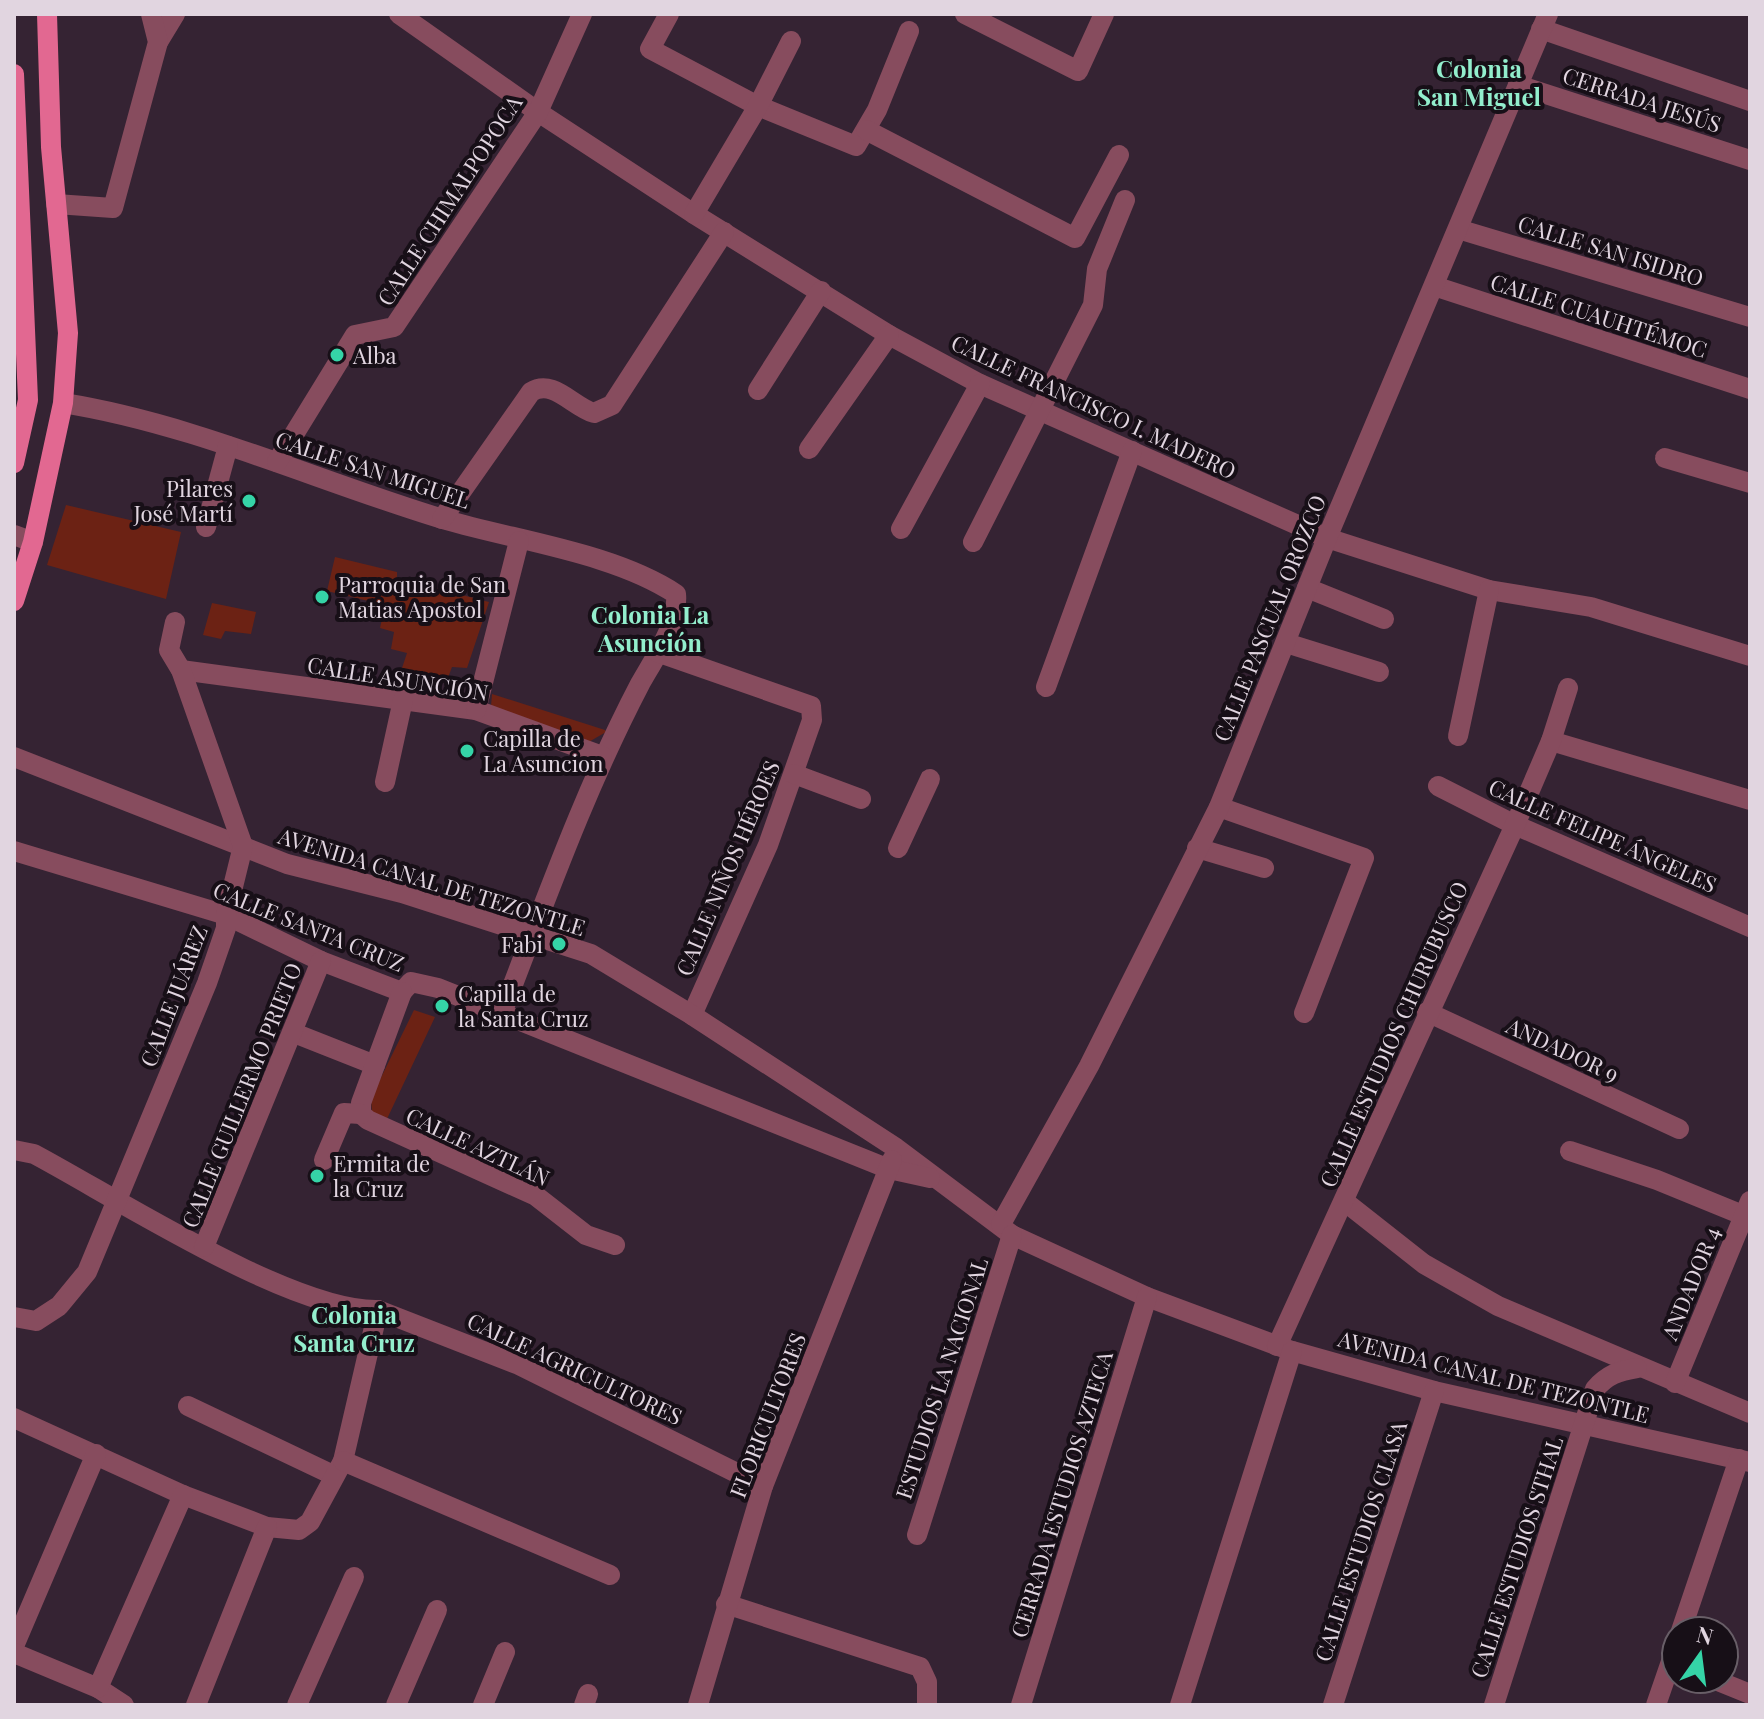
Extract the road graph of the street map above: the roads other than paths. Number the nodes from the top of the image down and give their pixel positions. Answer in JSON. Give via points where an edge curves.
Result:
{"nodes":[{"id":1,"x":47,"y":14,"type":"edge"},
{"id":2,"x":151,"y":14,"type":"edge"},
{"id":3,"x":175,"y":14,"type":"edge"},
{"id":4,"x":399,"y":14,"type":"edge"},
{"id":5,"x":582,"y":14,"type":"edge"},
{"id":6,"x":669,"y":14,"type":"edge"},
{"id":7,"x":965,"y":14,"type":"edge"},
{"id":8,"x":1104,"y":14,"type":"edge"},
{"id":9,"x":1545,"y":22,"type":"edge"},
{"id":10,"x":909,"y":31,"type":"dead end"},
{"id":11,"x":791,"y":41,"type":"dead end"},
{"id":12,"x":158,"y":42,"type":"junction"},
{"id":13,"x":14,"y":74,"type":"edge"},
{"id":14,"x":1518,"y":85,"type":"junction"},
{"id":15,"x":1750,"y":101,"type":"edge"},
{"id":16,"x":758,"y":106,"type":"junction"},
{"id":17,"x":538,"y":112,"type":"junction"},
{"id":18,"x":861,"y":138,"type":"junction"},
{"id":19,"x":18,"y":147,"type":"junction"},
{"id":20,"x":51,"y":147,"type":"junction"},
{"id":21,"x":1119,"y":155,"type":"dead end"},
{"id":22,"x":1750,"y":160,"type":"edge"},
{"id":23,"x":17,"y":190,"type":"edge"},
{"id":24,"x":1125,"y":200,"type":"dead end"},
{"id":25,"x":56,"y":204,"type":"junction"},
{"id":26,"x":694,"y":214,"type":"junction"},
{"id":27,"x":1458,"y":229,"type":"junction"},
{"id":28,"x":724,"y":232,"type":"junction"},
{"id":29,"x":1434,"y":286,"type":"junction"},
{"id":30,"x":821,"y":291,"type":"junction"},
{"id":31,"x":1750,"y":317,"type":"edge"},
{"id":32,"x":889,"y":335,"type":"junction"},
{"id":33,"x":980,"y":384,"type":"junction"},
{"id":34,"x":1750,"y":389,"type":"edge"},
{"id":35,"x":758,"y":390,"type":"dead end"},
{"id":36,"x":63,"y":403,"type":"junction"},
{"id":37,"x":1039,"y":410,"type":"junction"},
{"id":38,"x":228,"y":446,"type":"junction"},
{"id":39,"x":809,"y":449,"type":"dead end"},
{"id":40,"x":1132,"y":451,"type":"junction"},
{"id":41,"x":1665,"y":458,"type":"dead end"},
{"id":42,"x":277,"y":462,"type":"junction"},
{"id":43,"x":14,"y":463,"type":"edge"},
{"id":44,"x":1750,"y":483,"type":"edge"},
{"id":45,"x":442,"y":519,"type":"junction"},
{"id":46,"x":206,"y":527,"type":"dead end"},
{"id":47,"x":901,"y":529,"type":"dead end"},
{"id":48,"x":1327,"y":538,"type":"junction"},
{"id":49,"x":24,"y":539,"type":"edge"},
{"id":50,"x":519,"y":541,"type":"junction"},
{"id":51,"x":973,"y":542,"type":"dead end"},
{"id":52,"x":1307,"y":588,"type":"junction"},
{"id":53,"x":1489,"y":590,"type":"junction"},
{"id":54,"x":14,"y":601,"type":"edge"},
{"id":55,"x":1384,"y":619,"type":"dead end"},
{"id":56,"x":175,"y":622,"type":"dead end"},
{"id":57,"x":1286,"y":643,"type":"junction"},
{"id":58,"x":657,"y":652,"type":"junction"},
{"id":59,"x":1750,"y":656,"type":"edge"},
{"id":60,"x":181,"y":670,"type":"junction"},
{"id":61,"x":1379,"y":672,"type":"dead end"},
{"id":62,"x":1046,"y":687,"type":"dead end"},
{"id":63,"x":1568,"y":688,"type":"dead end"},
{"id":64,"x":403,"y":700,"type":"junction"},
{"id":65,"x":476,"y":710,"type":"junction"},
{"id":66,"x":1458,"y":736,"type":"dead end"},
{"id":67,"x":1551,"y":741,"type":"junction"},
{"id":68,"x":602,"y":756,"type":"junction"},
{"id":69,"x":14,"y":757,"type":"edge"},
{"id":70,"x":794,"y":774,"type":"junction"},
{"id":71,"x":930,"y":779,"type":"dead end"},
{"id":72,"x":385,"y":782,"type":"dead end"},
{"id":73,"x":1438,"y":786,"type":"dead end"},
{"id":74,"x":861,"y":799,"type":"dead end"},
{"id":75,"x":1750,"y":800,"type":"edge"},
{"id":76,"x":1219,"y":807,"type":"junction"},
{"id":77,"x":1515,"y":825,"type":"junction"},
{"id":78,"x":243,"y":846,"type":"junction"},
{"id":79,"x":898,"y":848,"type":"dead end"},
{"id":80,"x":1197,"y":848,"type":"junction"},
{"id":81,"x":14,"y":851,"type":"edge"},
{"id":82,"x":1264,"y":868,"type":"dead end"},
{"id":83,"x":226,"y":915,"type":"junction"},
{"id":84,"x":1750,"y":927,"type":"edge"},
{"id":85,"x":533,"y":933,"type":"junction"},
{"id":86,"x":321,"y":961,"type":"junction"},
{"id":87,"x":402,"y":992,"type":"junction"},
{"id":88,"x":1427,"y":1012,"type":"junction"},
{"id":89,"x":502,"y":1013,"type":"junction"},
{"id":90,"x":1304,"y":1013,"type":"dead end"},
{"id":91,"x":692,"y":1015,"type":"junction"},
{"id":92,"x":294,"y":1033,"type":"junction"},
{"id":93,"x":375,"y":1065,"type":"junction"},
{"id":94,"x":361,"y":1114,"type":"junction"},
{"id":95,"x":1679,"y":1129,"type":"dead end"},
{"id":96,"x":896,"y":1148,"type":"junction"},
{"id":97,"x":14,"y":1150,"type":"edge"},
{"id":98,"x":1570,"y":1151,"type":"dead end"},
{"id":99,"x":324,"y":1160,"type":"dead end"},
{"id":100,"x":889,"y":1169,"type":"junction"},
{"id":101,"x":932,"y":1178,"type":"junction"},
{"id":102,"x":115,"y":1197,"type":"junction"},
{"id":103,"x":1344,"y":1201,"type":"junction"},
{"id":104,"x":1748,"y":1212,"type":"edge"},
{"id":105,"x":1006,"y":1230,"type":"junction"},
{"id":106,"x":615,"y":1245,"type":"dead end"},
{"id":107,"x":204,"y":1247,"type":"junction"},
{"id":108,"x":1147,"y":1297,"type":"junction"},
{"id":109,"x":378,"y":1310,"type":"junction"},
{"id":110,"x":14,"y":1317,"type":"edge"},
{"id":111,"x":1284,"y":1348,"type":"junction"},
{"id":112,"x":1637,"y":1368,"type":"junction"},
{"id":113,"x":1675,"y":1383,"type":"junction"},
{"id":114,"x":1434,"y":1391,"type":"junction"},
{"id":115,"x":188,"y":1406,"type":"dead end"},
{"id":116,"x":1750,"y":1413,"type":"edge"},
{"id":117,"x":14,"y":1418,"type":"edge"},
{"id":118,"x":1584,"y":1424,"type":"junction"},
{"id":119,"x":96,"y":1454,"type":"junction"},
{"id":120,"x":1744,"y":1461,"type":"edge"},
{"id":121,"x":338,"y":1468,"type":"junction"},
{"id":122,"x":763,"y":1486,"type":"junction"},
{"id":123,"x":183,"y":1495,"type":"junction"},
{"id":124,"x":267,"y":1527,"type":"junction"},
{"id":125,"x":917,"y":1535,"type":"dead end"},
{"id":126,"x":610,"y":1575,"type":"dead end"},
{"id":127,"x":354,"y":1577,"type":"dead end"},
{"id":128,"x":726,"y":1604,"type":"junction"},
{"id":129,"x":437,"y":1610,"type":"dead end"},
{"id":130,"x":1687,"y":1615,"type":"edge"},
{"id":131,"x":14,"y":1646,"type":"edge"},
{"id":132,"x":505,"y":1652,"type":"dead end"},
{"id":133,"x":14,"y":1653,"type":"edge"},
{"id":134,"x":98,"y":1688,"type":"junction"},
{"id":135,"x":124,"y":1705,"type":"edge"},
{"id":136,"x":196,"y":1705,"type":"edge"},
{"id":137,"x":297,"y":1705,"type":"edge"},
{"id":138,"x":396,"y":1705,"type":"edge"},
{"id":139,"x":483,"y":1705,"type":"edge"},
{"id":140,"x":698,"y":1705,"type":"edge"},
{"id":141,"x":927,"y":1705,"type":"edge"},
{"id":142,"x":1021,"y":1705,"type":"edge"},
{"id":143,"x":1180,"y":1705,"type":"edge"},
{"id":144,"x":1333,"y":1705,"type":"edge"},
{"id":145,"x":1494,"y":1705,"type":"edge"}],
"edges":[{"from":1,"to":20,"type":"main road"},
{"from":2,"to":12,"type":"street"},
{"from":3,"to":12,"type":"street"},
{"from":4,"to":17,"type":"street","name":"CALLE FRANCISCO I. MADERO"},
{"from":5,"to":17,"type":"street","name":"CALLE CHIMALPOPOCA"},
{"from":6,"to":16,"type":"street","via":[[650,49]]},
{"from":7,"to":8,"type":"street","via":[[1078,71]]},
{"from":9,"to":14,"type":"street","name":"CALLE PASCUAL OROZCO"},
{"from":9,"to":15,"type":"street"},
{"from":10,"to":18,"type":"street"},
{"from":11,"to":16,"type":"street"},
{"from":12,"to":25,"type":"street","via":[[113,208]]},
{"from":13,"to":19,"type":"main road"},
{"from":14,"to":22,"type":"street","name":"CERRADA JESÚS"},
{"from":14,"to":27,"type":"street","name":"CALLE PASCUAL OROZCO"},
{"from":16,"to":18,"type":"street"},
{"from":16,"to":26,"type":"street"},
{"from":17,"to":26,"type":"street","name":"CALLE FRANCISCO I. MADERO"},
{"from":17,"to":42,"type":"street","name":"CALLE CHIMALPOPOCA","via":[[394,327],[355,335]]},
{"from":18,"to":21,"type":"street","via":[[1075,238]]},
{"from":19,"to":20,"type":"main road"},
{"from":19,"to":23,"type":"main road"},
{"from":20,"to":25,"type":"main road"},
{"from":23,"to":43,"type":"main road","via":[[28,400]]},
{"from":24,"to":37,"type":"street","via":[[1097,269],[1093,305]]},
{"from":25,"to":36,"type":"main road","via":[[68,333]]},
{"from":26,"to":28,"type":"street","name":"CALLE FRANCISCO I. MADERO"},
{"from":27,"to":29,"type":"street","name":"CALLE PASCUAL OROZCO"},
{"from":27,"to":31,"type":"street","name":"CALLE SAN ISIDRO"},
{"from":28,"to":30,"type":"street","name":"CALLE FRANCISCO I. MADERO"},
{"from":28,"to":45,"type":"street","via":[[612,405],[594,413],[550,388],[531,392]]},
{"from":29,"to":34,"type":"street","name":"CALLE CUAUHTÉMOC"},
{"from":29,"to":48,"type":"street","name":"CALLE PASCUAL OROZCO"},
{"from":30,"to":32,"type":"street","name":"CALLE FRANCISCO I. MADERO"},
{"from":30,"to":35,"type":"street"},
{"from":32,"to":33,"type":"street","name":"CALLE FRANCISCO I. MADERO"},
{"from":32,"to":39,"type":"street"},
{"from":33,"to":37,"type":"street","name":"CALLE FRANCISCO I. MADERO"},
{"from":33,"to":47,"type":"street"},
{"from":36,"to":38,"type":"street","name":"CALLE SAN MIGUEL"},
{"from":36,"to":49,"type":"main road"},
{"from":37,"to":40,"type":"street","name":"CALLE FRANCISCO I. MADERO"},
{"from":37,"to":51,"type":"street"},
{"from":38,"to":42,"type":"street","name":"CALLE SAN MIGUEL"},
{"from":38,"to":46,"type":"street"},
{"from":40,"to":48,"type":"street","name":"CALLE FRANCISCO I. MADERO"},
{"from":40,"to":62,"type":"street"},
{"from":41,"to":44,"type":"street"},
{"from":42,"to":45,"type":"street","name":"CALLE SAN MIGUEL"},
{"from":45,"to":50,"type":"street","name":"CALLE SAN MIGUEL"},
{"from":48,"to":52,"type":"street","name":"CALLE PASCUAL OROZCO"},
{"from":48,"to":53,"type":"street","name":"CALLE FRANCISCO I. MADERO"},
{"from":49,"to":54,"type":"main road"},
{"from":50,"to":58,"type":"street","name":"CALLE SAN MIGUEL","via":[[595,559],[676,594],[677,606]]},
{"from":50,"to":65,"type":"street"},
{"from":52,"to":55,"type":"street"},
{"from":52,"to":57,"type":"street","name":"CALLE PASCUAL OROZCO"},
{"from":53,"to":59,"type":"street","name":"CALLE FRANCISCO I. MADERO","via":[[1591,607]]},
{"from":53,"to":66,"type":"street"},
{"from":56,"to":60,"type":"street","via":[[169,650]]},
{"from":57,"to":61,"type":"street"},
{"from":57,"to":76,"type":"street","name":"CALLE PASCUAL OROZCO"},
{"from":58,"to":68,"type":"street"},
{"from":58,"to":70,"type":"street","name":"CALLE NIÑOS HÉROES","via":[[811,706],[812,720]]},
{"from":60,"to":64,"type":"street","name":"CALLE ASUNCIÓN"},
{"from":60,"to":78,"type":"street"},
{"from":63,"to":67,"type":"street","name":"CALLE ESTUDIOS CHURUBUSCO"},
{"from":64,"to":65,"type":"street","name":"CALLE ASUNCIÓN"},
{"from":64,"to":72,"type":"street"},
{"from":65,"to":68,"type":"street","name":"CALLE ASUNCIÓN"},
{"from":67,"to":75,"type":"street"},
{"from":67,"to":77,"type":"street","name":"CALLE ESTUDIOS CHURUBUSCO"},
{"from":68,"to":85,"type":"street"},
{"from":69,"to":78,"type":"street","name":"AVENIDA CANAL DE TEZONTLE"},
{"from":70,"to":74,"type":"street"},
{"from":70,"to":91,"type":"street","name":"CALLE NIÑOS HÉROES"},
{"from":71,"to":79,"type":"street"},
{"from":73,"to":77,"type":"street","name":"CALLE FELIPE ÁNGELES"},
{"from":76,"to":80,"type":"street","name":"CALLE PASCUAL OROZCO"},
{"from":76,"to":90,"type":"street","via":[[1364,858]]},
{"from":77,"to":84,"type":"street","name":"CALLE FELIPE ÁNGELES"},
{"from":77,"to":88,"type":"street","name":"CALLE ESTUDIOS CHURUBUSCO"},
{"from":78,"to":83,"type":"street","name":"CALLE JUÁREZ"},
{"from":78,"to":85,"type":"street","name":"AVENIDA CANAL DE TEZONTLE","via":[[287,864]]},
{"from":80,"to":82,"type":"street"},
{"from":80,"to":105,"type":"street","name":"CALLE PASCUAL OROZCO"},
{"from":81,"to":83,"type":"street","name":"CALLE SANTA CRUZ"},
{"from":83,"to":86,"type":"street","name":"CALLE SANTA CRUZ"},
{"from":83,"to":102,"type":"street","name":"CALLE JUÁREZ","via":[[207,983]]},
{"from":85,"to":89,"type":"street"},
{"from":85,"to":91,"type":"street","name":"AVENIDA CANAL DE TEZONTLE","via":[[591,954]]},
{"from":86,"to":87,"type":"street","name":"CALLE SANTA CRUZ"},
{"from":86,"to":92,"type":"street","name":"CALLE GUILLERMO PRIETO"},
{"from":87,"to":89,"type":"street","name":"CALLE SANTA CRUZ","via":[[411,982]]},
{"from":87,"to":93,"type":"street"},
{"from":88,"to":95,"type":"street","name":"ANDADOR 9"},
{"from":88,"to":103,"type":"street","name":"CALLE ESTUDIOS CHURUBUSCO"},
{"from":89,"to":100,"type":"street","name":"CALLE SANTA CRUZ"},
{"from":91,"to":96,"type":"street","name":"AVENIDA CANAL DE TEZONTLE"},
{"from":92,"to":93,"type":"street"},
{"from":92,"to":107,"type":"street","name":"CALLE GUILLERMO PRIETO"},
{"from":93,"to":94,"type":"street"},
{"from":94,"to":99,"type":"street","via":[[344,1113]]},
{"from":94,"to":106,"type":"street","name":"CALLE AZTLÁN","via":[[536,1196],[586,1235]]},
{"from":96,"to":100,"type":"street","name":"FLORICULTORES"},
{"from":96,"to":101,"type":"street","name":"AVENIDA CANAL DE TEZONTLE"},
{"from":97,"to":102,"type":"street","name":"CALLE AGRICULTORES","via":[[34,1154]]},
{"from":98,"to":104,"type":"street"},
{"from":100,"to":101,"type":"street","name":"AVENIDA CANAL DE TEZONTLE"},
{"from":100,"to":122,"type":"street","name":"FLORICULTORES"},
{"from":101,"to":105,"type":"street","name":"AVENIDA CANAL DE TEZONTLE"},
{"from":102,"to":107,"type":"street","name":"CALLE AGRICULTORES"},
{"from":102,"to":110,"type":"street","name":"CALLE JUÁREZ","via":[[87,1272],[59,1306],[36,1321]]},
{"from":103,"to":111,"type":"street","name":"CALLE ESTUDIOS CHURUBUSCO"},
{"from":103,"to":112,"type":"street","name":"AVENIDA CANAL DE TEZONTLE","via":[[1448,1278],[1529,1322]]},
{"from":104,"to":113,"type":"street","name":"ANDADOR 4"},
{"from":105,"to":108,"type":"street","name":"AVENIDA CANAL DE TEZONTLE"},
{"from":105,"to":125,"type":"street","name":"ESTUDIOS LA NACIONAL"},
{"from":107,"to":109,"type":"street","name":"CALLE AGRICULTORES","via":[[322,1301]]},
{"from":108,"to":111,"type":"street","name":"AVENIDA CANAL DE TEZONTLE"},
{"from":108,"to":142,"type":"street","name":"CERRADA ESTUDIOS AZTECA"},
{"from":109,"to":121,"type":"street"},
{"from":109,"to":122,"type":"street","name":"CALLE AGRICULTORES","via":[[519,1365]]},
{"from":111,"to":114,"type":"street","name":"AVENIDA CANAL DE TEZONTLE"},
{"from":111,"to":143,"type":"street","name":"CALLE ESTUDIOS CHURUBUSCO"},
{"from":112,"to":113,"type":"street","name":"AVENIDA CANAL DE TEZONTLE"},
{"from":112,"to":118,"type":"street","name":"CALLE ESTUDIOS STHAL","via":[[1604,1379],[1595,1389]]},
{"from":113,"to":116,"type":"street","name":"AVENIDA CANAL DE TEZONTLE"},
{"from":114,"to":118,"type":"street","name":"AVENIDA CANAL DE TEZONTLE"},
{"from":114,"to":144,"type":"street","name":"CALLE ESTUDIOS CLASA"},
{"from":115,"to":121,"type":"street"},
{"from":117,"to":119,"type":"street"},
{"from":118,"to":120,"type":"street","name":"AVENIDA CANAL DE TEZONTLE"},
{"from":118,"to":145,"type":"street","name":"CALLE ESTUDIOS STHAL"},
{"from":119,"to":123,"type":"street"},
{"from":119,"to":131,"type":"street"},
{"from":120,"to":130,"type":"street"},
{"from":121,"to":124,"type":"street","via":[[310,1522],[299,1530]]},
{"from":121,"to":126,"type":"street"},
{"from":122,"to":128,"type":"street","name":"FLORICULTORES"},
{"from":123,"to":124,"type":"street"},
{"from":123,"to":134,"type":"street"},
{"from":124,"to":136,"type":"street"},
{"from":127,"to":137,"type":"street"},
{"from":128,"to":140,"type":"street","name":"FLORICULTORES"},
{"from":128,"to":141,"type":"street","via":[[911,1664],[925,1674]]},
{"from":129,"to":138,"type":"street"},
{"from":132,"to":139,"type":"street"},
{"from":133,"to":134,"type":"street"},
{"from":134,"to":135,"type":"street"}]}
